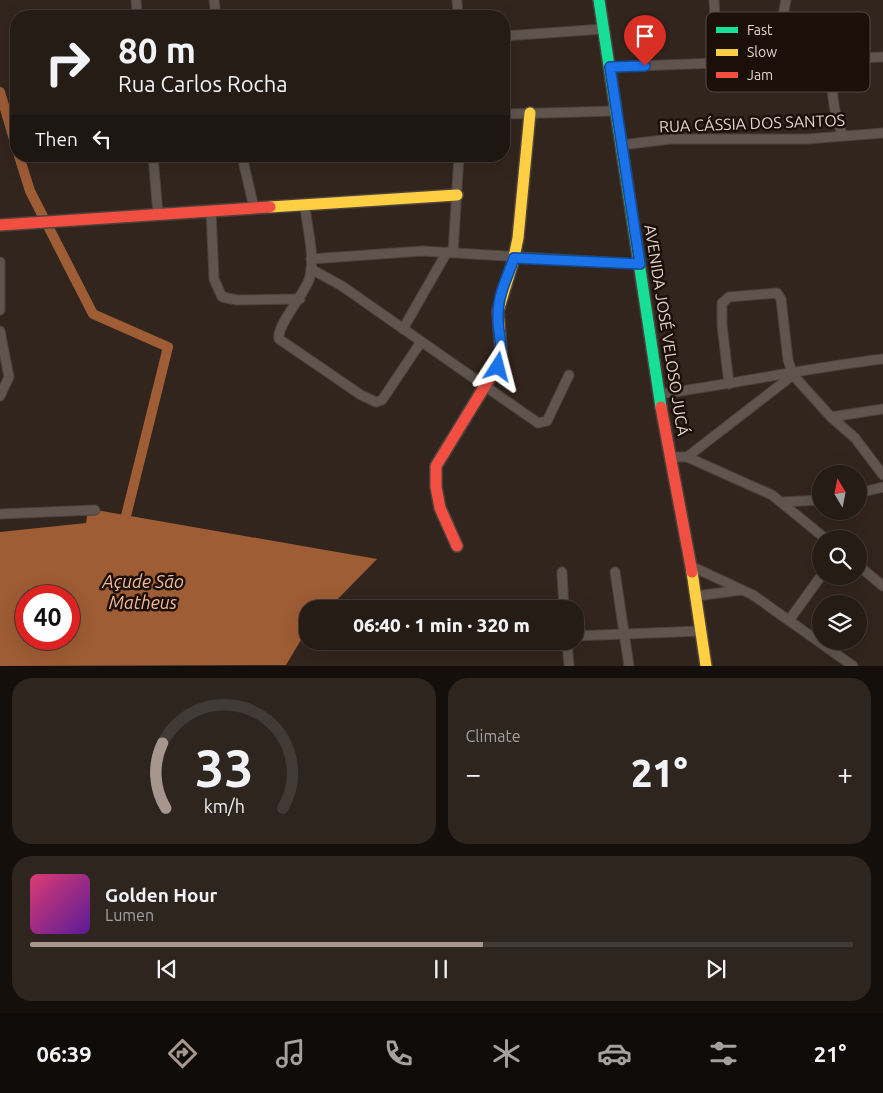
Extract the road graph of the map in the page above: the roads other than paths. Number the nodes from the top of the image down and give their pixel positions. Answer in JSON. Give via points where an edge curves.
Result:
{"nodes":[{"id":1,"x":598,"y":0,"type":"edge"},
{"id":2,"x":603,"y":29,"type":"junction"},
{"id":3,"x":510,"y":36,"type":"edge"},
{"id":4,"x":883,"y":58,"type":"edge"},
{"id":5,"x":870,"y":59,"type":"edge"},
{"id":6,"x":706,"y":63,"type":"edge"},
{"id":7,"x":610,"y":67,"type":"junction"},
{"id":8,"x":831,"y":92,"type":"edge"},
{"id":9,"x":615,"y":111,"type":"junction"},
{"id":10,"x":530,"y":113,"type":"junction"},
{"id":11,"x":510,"y":114,"type":"edge"},
{"id":12,"x":883,"y":133,"type":"edge"},
{"id":13,"x":843,"y":136,"type":"junction"},
{"id":14,"x":622,"y":145,"type":"junction"},
{"id":15,"x":154,"y":162,"type":"edge"},
{"id":16,"x":243,"y":162,"type":"edge"},
{"id":17,"x":459,"y":162,"type":"edge"},
{"id":18,"x":457,"y":195,"type":"junction"},
{"id":19,"x":305,"y":206,"type":"junction"},
{"id":20,"x":254,"y":208,"type":"junction"},
{"id":21,"x":211,"y":211,"type":"junction"},
{"id":22,"x":158,"y":214,"type":"junction"},
{"id":23,"x":0,"y":225,"type":"edge"},
{"id":24,"x":450,"y":252,"type":"junction"},
{"id":25,"x":514,"y":258,"type":"junction"},
{"id":26,"x":311,"y":259,"type":"junction"},
{"id":27,"x":0,"y":262,"type":"edge"},
{"id":28,"x":640,"y":264,"type":"junction"},
{"id":29,"x":312,"y":268,"type":"junction"},
{"id":30,"x":300,"y":299,"type":"junction"},
{"id":31,"x":0,"y":310,"type":"edge"},
{"id":32,"x":403,"y":329,"type":"junction"},
{"id":33,"x":0,"y":331,"type":"edge"},
{"id":34,"x":421,"y":342,"type":"junction"},
{"id":35,"x":883,"y":359,"type":"edge"},
{"id":36,"x":792,"y":374,"type":"junction"},
{"id":37,"x":569,"y":375,"type":"dead end"},
{"id":38,"x":730,"y":384,"type":"junction"},
{"id":39,"x":486,"y":386,"type":"junction"},
{"id":40,"x":659,"y":394,"type":"junction"},
{"id":41,"x":0,"y":396,"type":"edge"},
{"id":42,"x":883,"y":409,"type":"edge"},
{"id":43,"x":831,"y":417,"type":"junction"},
{"id":44,"x":672,"y":457,"type":"junction"},
{"id":45,"x":687,"y":457,"type":"junction"},
{"id":46,"x":883,"y":475,"type":"edge"},
{"id":47,"x":883,"y":487,"type":"edge"},
{"id":48,"x":868,"y":491,"type":"edge"},
{"id":49,"x":812,"y":500,"type":"edge"},
{"id":50,"x":782,"y":502,"type":"junction"},
{"id":51,"x":95,"y":510,"type":"dead end"},
{"id":52,"x":0,"y":514,"type":"edge"},
{"id":53,"x":815,"y":530,"type":"edge"},
{"id":54,"x":457,"y":546,"type":"dead end"},
{"id":55,"x":691,"y":566,"type":"junction"},
{"id":56,"x":562,"y":572,"type":"dead end"},
{"id":57,"x":615,"y":572,"type":"dead end"},
{"id":58,"x":867,"y":573,"type":"edge"},
{"id":59,"x":815,"y":585,"type":"edge"},
{"id":60,"x":883,"y":586,"type":"edge"},
{"id":61,"x":742,"y":590,"type":"junction"},
{"id":62,"x":696,"y":596,"type":"junction"},
{"id":63,"x":564,"y":600,"type":"edge"},
{"id":64,"x":790,"y":620,"type":"junction"},
{"id":65,"x":701,"y":631,"type":"junction"},
{"id":66,"x":624,"y":634,"type":"junction"},
{"id":67,"x":584,"y":636,"type":"edge"},
{"id":68,"x":568,"y":650,"type":"edge"},
{"id":69,"x":569,"y":666,"type":"edge"},
{"id":70,"x":630,"y":666,"type":"edge"},
{"id":71,"x":706,"y":666,"type":"edge"},
{"id":72,"x":853,"y":666,"type":"edge"}],
"edges":[{"from":1,"to":2,"type":"street","name":"AVENIDA JOSÉ VELOSO JUCÁ"},
{"from":2,"to":3,"type":"street"},
{"from":2,"to":7,"type":"street","name":"AVENIDA JOSÉ VELOSO JUCÁ"},
{"from":4,"to":5,"type":"street"},
{"from":6,"to":7,"type":"street"},
{"from":7,"to":9,"type":"street","name":"AVENIDA JOSÉ VELOSO JUCÁ"},
{"from":8,"to":13,"type":"street"},
{"from":9,"to":10,"type":"street"},
{"from":9,"to":14,"type":"street","name":"AVENIDA JOSÉ VELOSO JUCÁ"},
{"from":10,"to":11,"type":"street"},
{"from":10,"to":25,"type":"street","via":[[520,227]]},
{"from":12,"to":13,"type":"street","name":"RUA CÁSSIA DOS SANTOS"},
{"from":13,"to":14,"type":"street","name":"RUA CÁSSIA DOS SANTOS","via":[[670,139]]},
{"from":14,"to":28,"type":"street","name":"AVENIDA JOSÉ VELOSO JUCÁ"},
{"from":15,"to":22,"type":"street"},
{"from":16,"to":20,"type":"street"},
{"from":17,"to":18,"type":"street"},
{"from":18,"to":19,"type":"street"},
{"from":18,"to":24,"type":"street"},
{"from":19,"to":20,"type":"street"},
{"from":19,"to":26,"type":"street"},
{"from":20,"to":21,"type":"street"},
{"from":21,"to":22,"type":"street"},
{"from":21,"to":30,"type":"street","via":[[214,279],[222,297],[237,300]]},
{"from":22,"to":23,"type":"street"},
{"from":24,"to":25,"type":"street"},
{"from":24,"to":26,"type":"street"},
{"from":24,"to":32,"type":"street"},
{"from":25,"to":28,"type":"street"},
{"from":25,"to":39,"type":"street","via":[[498,314],[503,351]]},
{"from":26,"to":29,"type":"street"},
{"from":27,"to":31,"type":"street"},
{"from":28,"to":40,"type":"street","name":"AVENIDA JOSÉ VELOSO JUCÁ"},
{"from":29,"to":30,"type":"street"},
{"from":29,"to":32,"type":"street"},
{"from":30,"to":34,"type":"street","via":[[279,329],[278,339],[372,401],[382,400]]},
{"from":32,"to":34,"type":"street"},
{"from":33,"to":41,"type":"street","via":[[9,377]]},
{"from":34,"to":39,"type":"street"},
{"from":35,"to":36,"type":"street"},
{"from":36,"to":38,"type":"street"},
{"from":36,"to":38,"type":"street","via":[[779,295],[773,292],[729,297],[722,303],[721,310]]},
{"from":36,"to":43,"type":"street"},
{"from":36,"to":45,"type":"street"},
{"from":37,"to":39,"type":"street","via":[[550,417],[541,423]]},
{"from":38,"to":40,"type":"street"},
{"from":39,"to":54,"type":"street","via":[[436,466],[441,509]]},
{"from":40,"to":44,"type":"street","name":"AVENIDA JOSÉ VELOSO JUCÁ"},
{"from":42,"to":43,"type":"street"},
{"from":43,"to":46,"type":"street","via":[[855,438]]},
{"from":44,"to":45,"type":"street"},
{"from":44,"to":55,"type":"street","name":"AVENIDA JOSÉ VELOSO JUCÁ"},
{"from":45,"to":50,"type":"street"},
{"from":47,"to":48,"type":"street"},
{"from":49,"to":50,"type":"street"},
{"from":50,"to":53,"type":"street"},
{"from":51,"to":52,"type":"street"},
{"from":55,"to":61,"type":"street"},
{"from":55,"to":62,"type":"street","name":"AVENIDA JOSÉ VELOSO JUCÁ"},
{"from":56,"to":63,"type":"street"},
{"from":57,"to":66,"type":"street"},
{"from":58,"to":60,"type":"street"},
{"from":59,"to":64,"type":"street"},
{"from":61,"to":62,"type":"street"},
{"from":61,"to":64,"type":"street"},
{"from":62,"to":65,"type":"street","name":"AVENIDA JOSÉ VELOSO JUCÁ"},
{"from":64,"to":72,"type":"street"},
{"from":65,"to":66,"type":"street"},
{"from":65,"to":71,"type":"street","name":"AVENIDA JOSÉ VELOSO JUCÁ"},
{"from":66,"to":67,"type":"street"},
{"from":66,"to":70,"type":"street"},
{"from":68,"to":69,"type":"street"}]}
